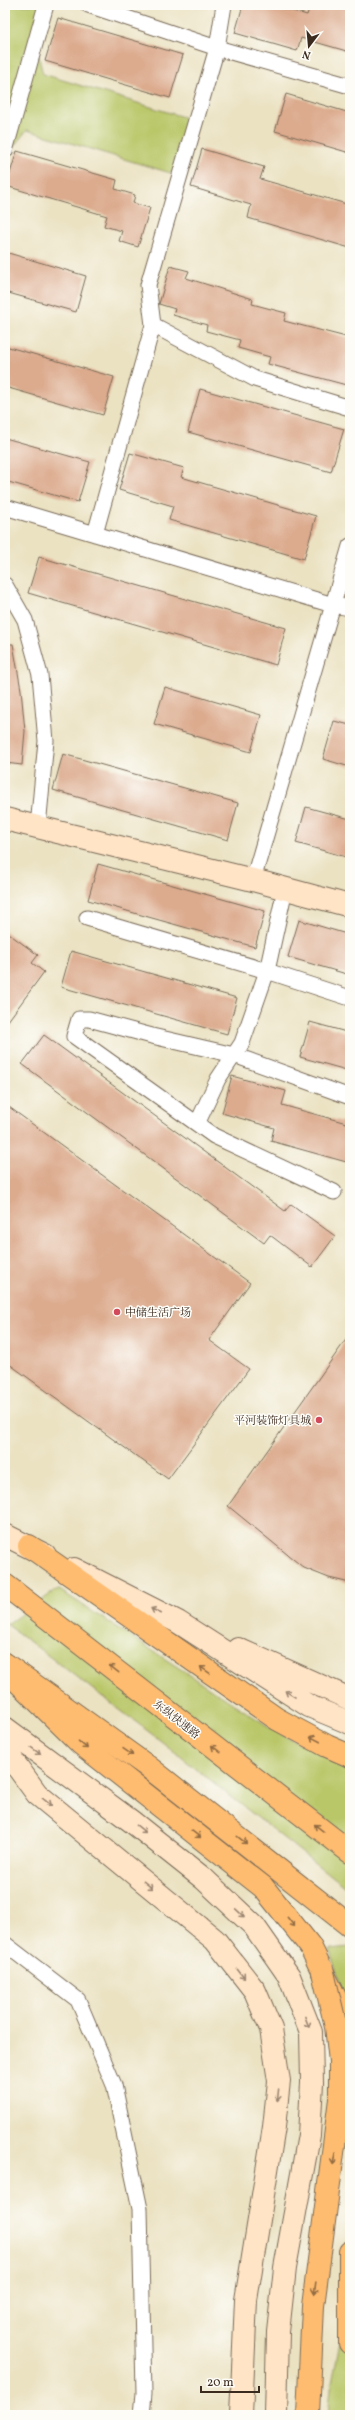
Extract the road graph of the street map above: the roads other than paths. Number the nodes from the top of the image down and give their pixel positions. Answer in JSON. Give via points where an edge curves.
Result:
{"nodes":[{"id":1,"x":46,"y":5,"type":"edge"},
{"id":2,"x":88,"y":5,"type":"edge"},
{"id":3,"x":224,"y":5,"type":"edge"},
{"id":4,"x":217,"y":48,"type":"junction"},
{"id":5,"x":350,"y":86,"type":"edge"},
{"id":6,"x":5,"y":151,"type":"edge"},
{"id":7,"x":153,"y":325,"type":"junction"},
{"id":8,"x":350,"y":408,"type":"edge"},
{"id":9,"x":5,"y":507,"type":"edge"},
{"id":10,"x":95,"y":534,"type":"junction"},
{"id":11,"x":350,"y":546,"type":"edge"},
{"id":12,"x":5,"y":585,"type":"edge"},
{"id":13,"x":333,"y":605,"type":"junction"},
{"id":14,"x":350,"y":608,"type":"edge"},
{"id":15,"x":5,"y":818,"type":"edge"},
{"id":16,"x":38,"y":826,"type":"junction"},
{"id":17,"x":253,"y":880,"type":"junction"},
{"id":18,"x":285,"y":889,"type":"junction"},
{"id":19,"x":350,"y":906,"type":"edge"},
{"id":20,"x":87,"y":918,"type":"dead end"},
{"id":21,"x":267,"y":971,"type":"junction"},
{"id":22,"x":350,"y":998,"type":"edge"},
{"id":23,"x":234,"y":1054,"type":"junction"},
{"id":24,"x":350,"y":1097,"type":"edge"},
{"id":25,"x":198,"y":1124,"type":"junction"},
{"id":26,"x":334,"y":1192,"type":"dead end"},
{"id":27,"x":5,"y":1528,"type":"edge"},
{"id":28,"x":5,"y":1535,"type":"edge"},
{"id":29,"x":29,"y":1546,"type":"junction"},
{"id":30,"x":5,"y":1585,"type":"edge"},
{"id":31,"x":178,"y":1622,"type":"junction"},
{"id":32,"x":5,"y":1664,"type":"edge"},
{"id":33,"x":5,"y":1669,"type":"edge"},
{"id":34,"x":350,"y":1699,"type":"edge"},
{"id":35,"x":350,"y":1723,"type":"edge"},
{"id":36,"x":5,"y":1728,"type":"edge"},
{"id":37,"x":5,"y":1750,"type":"edge"},
{"id":38,"x":350,"y":1756,"type":"edge"},
{"id":39,"x":350,"y":1852,"type":"edge"},
{"id":40,"x":350,"y":1926,"type":"edge"},
{"id":41,"x":5,"y":1944,"type":"edge"},
{"id":42,"x":322,"y":1968,"type":"junction"},
{"id":43,"x":350,"y":2043,"type":"edge"},
{"id":44,"x":350,"y":2133,"type":"edge"},
{"id":45,"x":309,"y":2135,"type":"junction"},
{"id":46,"x":350,"y":2252,"type":"edge"},
{"id":47,"x":350,"y":2343,"type":"edge"},
{"id":48,"x":142,"y":2415,"type":"edge"},
{"id":49,"x":241,"y":2415,"type":"edge"},
{"id":50,"x":276,"y":2415,"type":"edge"},
{"id":51,"x":308,"y":2415,"type":"edge"}],
"edges":[{"from":1,"to":6,"type":"street"},
{"from":2,"to":4,"type":"street"},
{"from":3,"to":4,"type":"street"},
{"from":4,"to":5,"type":"street"},
{"from":4,"to":7,"type":"street","via":[[148,285]]},
{"from":7,"to":8,"type":"street","via":[[255,379]]},
{"from":7,"to":10,"type":"street"},
{"from":9,"to":10,"type":"street"},
{"from":10,"to":13,"type":"street"},
{"from":11,"to":13,"type":"street"},
{"from":12,"to":16,"type":"street","via":[[25,620],[40,675],[46,741]]},
{"from":13,"to":14,"type":"street"},
{"from":13,"to":17,"type":"street"},
{"from":15,"to":16,"type":"street"},
{"from":16,"to":17,"type":"street"},
{"from":17,"to":18,"type":"street"},
{"from":18,"to":19,"type":"street"},
{"from":18,"to":21,"type":"street"},
{"from":20,"to":21,"type":"street"},
{"from":21,"to":22,"type":"street"},
{"from":21,"to":23,"type":"street","via":[[242,1043]]},
{"from":23,"to":24,"type":"street"},
{"from":23,"to":25,"type":"street","via":[[218,1079]]},
{"from":23,"to":25,"type":"street","via":[[89,1019],[79,1019],[74,1036]]},
{"from":25,"to":26,"type":"street","via":[[214,1136]]},
{"from":27,"to":29,"type":"street"},
{"from":28,"to":29,"type":"street"},
{"from":31,"to":29,"type":"street","one_way":true},
{"from":38,"to":29,"type":"main road","one_way":true,"via":[[277,1719]]},
{"from":39,"to":30,"type":"main road","name":"东纵快速路","one_way":true},
{"from":31,"to":34,"type":"street"},
{"from":35,"to":31,"type":"street","one_way":true,"via":[[309,1706]]},
{"from":32,"to":40,"type":"main road","one_way":true,"via":[[147,1766]]},
{"from":33,"to":42,"type":"main road","one_way":true,"via":[[80,1743],[264,1887],[310,1946]]},
{"from":36,"to":45,"type":"street","one_way":true,"via":[[131,1821],[204,1880],[254,1926],[289,1976],[312,2032]]},
{"from":37,"to":49,"type":"street","one_way":true,"via":[[37,1794],[215,1940],[255,1991],[271,2030],[279,2081],[246,2300]]},
{"from":41,"to":48,"type":"street","via":[[78,2000],[114,2085],[140,2209],[144,2393]]},
{"from":42,"to":43,"type":"main road","bridge":true,"via":[[340,2007]]},
{"from":42,"to":51,"type":"main road","one_way":true,"bridge":true,"via":[[336,2027],[340,2061],[340,2099],[313,2306]]},
{"from":44,"to":45,"type":"street"},
{"from":45,"to":50,"type":"street","via":[[285,2268],[278,2332]]},
{"from":46,"to":47,"type":"main road"}]}
